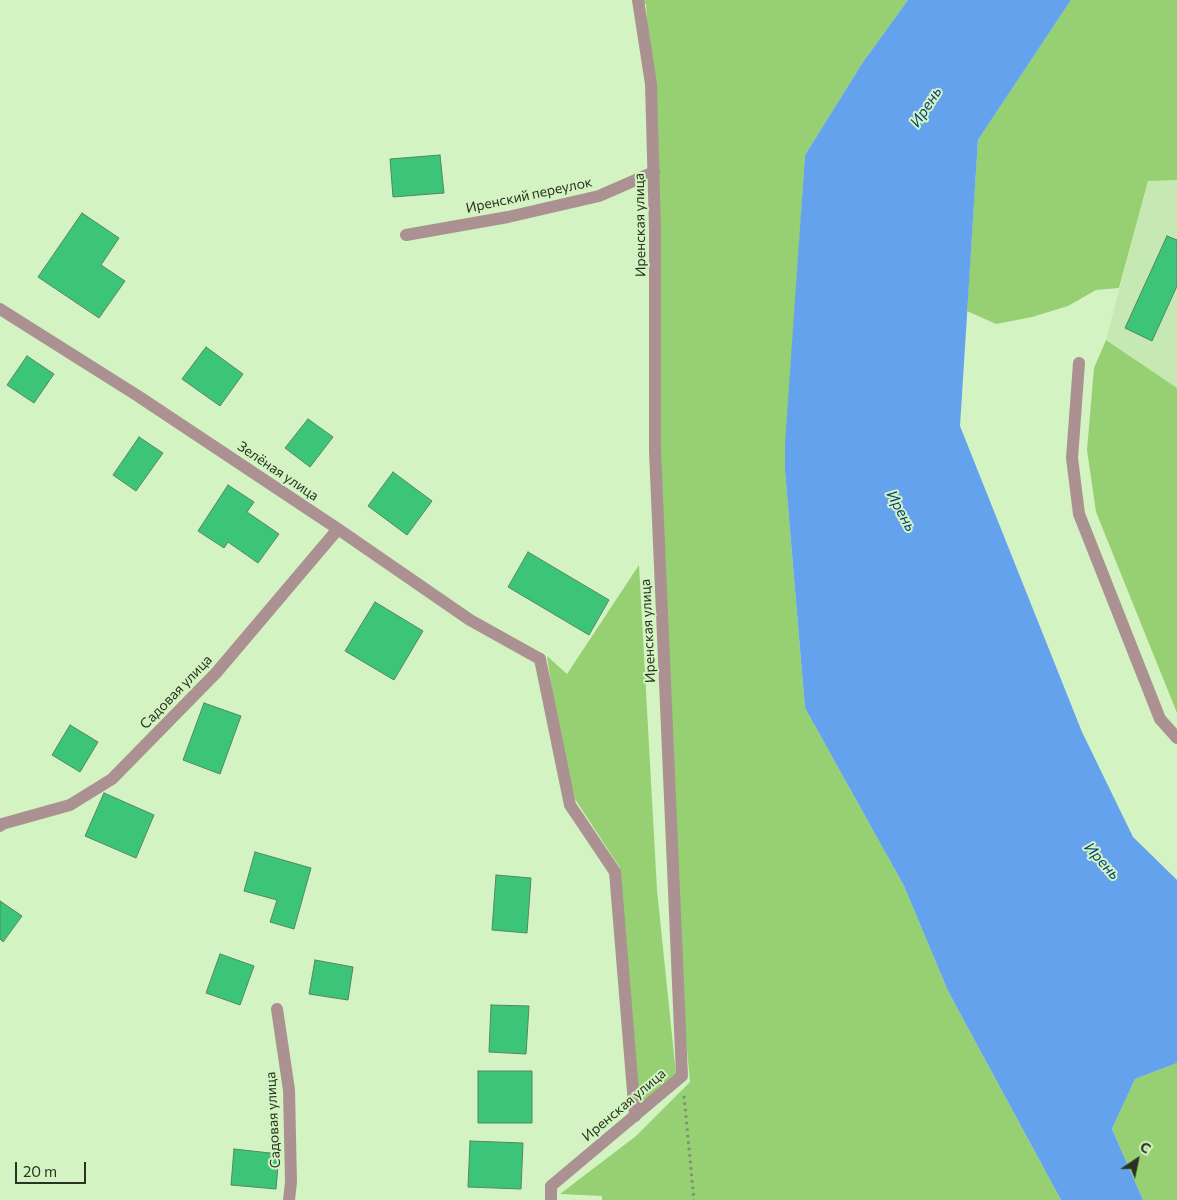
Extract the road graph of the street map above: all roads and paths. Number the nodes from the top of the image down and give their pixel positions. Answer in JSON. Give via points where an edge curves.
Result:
{"nodes":[{"id":1,"x":638,"y":0,"type":"edge"},
{"id":2,"x":654,"y":172,"type":"junction"},
{"id":3,"x":406,"y":236,"type":"dead end"},
{"id":4,"x":0,"y":309,"type":"edge"},
{"id":5,"x":1079,"y":363,"type":"dead end"},
{"id":6,"x":338,"y":529,"type":"junction"},
{"id":7,"x":1177,"y":738,"type":"edge"},
{"id":8,"x":0,"y":826,"type":"edge"},
{"id":9,"x":277,"y":1009,"type":"dead end"},
{"id":10,"x":682,"y":1076,"type":"junction"},
{"id":11,"x":635,"y":1116,"type":"junction"},
{"id":12,"x":289,"y":1200,"type":"edge"},
{"id":13,"x":551,"y":1200,"type":"edge"},
{"id":14,"x":694,"y":1200,"type":"edge"}],
"edges":[{"from":1,"to":2,"type":"street","name":"Иренская улица","via":[[651,84]]},
{"from":2,"to":3,"type":"street","name":"Иренский переулок","via":[[599,196]]},
{"from":2,"to":10,"type":"street","name":"Иренская улица","via":[[655,451]]},
{"from":4,"to":6,"type":"street","name":"Зелёная улица"},
{"from":5,"to":7,"type":"street","via":[[1072,458],[1079,514],[1160,719]]},
{"from":6,"to":8,"type":"street","name":"Садовая улица","via":[[216,673],[112,779],[70,806]]},
{"from":6,"to":11,"type":"street","name":"Зелёная улица","via":[[470,620],[540,659],[570,805],[615,872]]},
{"from":9,"to":12,"type":"street","name":"Садовая улица","via":[[289,1090]]},
{"from":10,"to":11,"type":"street","name":"Иренская улица"},
{"from":10,"to":14,"type":"path"},
{"from":11,"to":13,"type":"street","name":"Иренская улица","via":[[551,1186]]}]}
